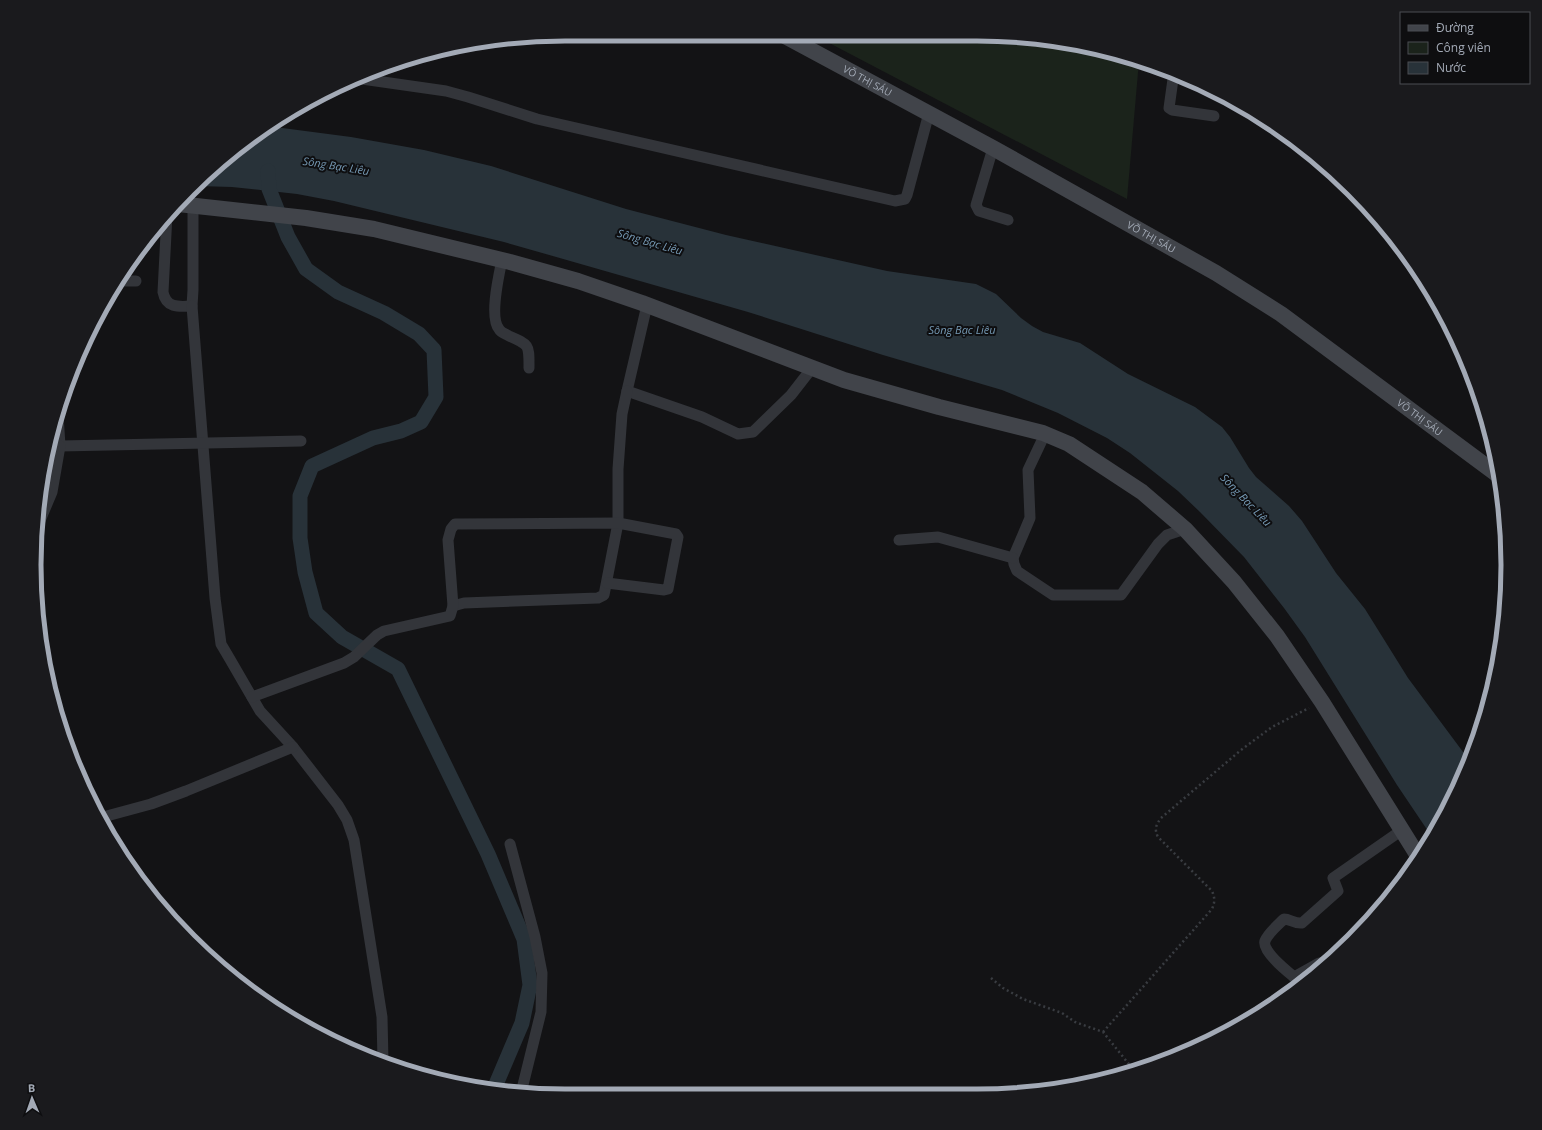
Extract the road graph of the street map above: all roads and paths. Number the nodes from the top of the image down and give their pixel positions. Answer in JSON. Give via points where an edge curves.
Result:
{"nodes":[{"id":1,"x":795,"y":41,"type":"edge"},
{"id":2,"x":1173,"y":79,"type":"edge"},
{"id":3,"x":367,"y":80,"type":"edge"},
{"id":4,"x":929,"y":113,"type":"junction"},
{"id":5,"x":1214,"y":116,"type":"dead end"},
{"id":6,"x":993,"y":148,"type":"junction"},
{"id":7,"x":186,"y":204,"type":"edge"},
{"id":8,"x":1008,"y":220,"type":"dead end"},
{"id":9,"x":166,"y":226,"type":"edge"},
{"id":10,"x":502,"y":260,"type":"junction"},
{"id":11,"x":125,"y":281,"type":"edge"},
{"id":12,"x":136,"y":281,"type":"dead end"},
{"id":13,"x":647,"y":305,"type":"junction"},
{"id":14,"x":192,"y":306,"type":"junction"},
{"id":15,"x":529,"y":368,"type":"dead end"},
{"id":16,"x":812,"y":368,"type":"junction"},
{"id":17,"x":626,"y":391,"type":"junction"},
{"id":18,"x":59,"y":429,"type":"edge"},
{"id":19,"x":1045,"y":434,"type":"junction"},
{"id":20,"x":301,"y":441,"type":"dead end"},
{"id":21,"x":202,"y":442,"type":"junction"},
{"id":22,"x":60,"y":446,"type":"junction"},
{"id":23,"x":1492,"y":471,"type":"edge"},
{"id":24,"x":44,"y":512,"type":"edge"},
{"id":25,"x":618,"y":523,"type":"junction"},
{"id":26,"x":1185,"y":529,"type":"junction"},
{"id":27,"x":899,"y":540,"type":"dead end"},
{"id":28,"x":1013,"y":558,"type":"junction"},
{"id":29,"x":607,"y":583,"type":"junction"},
{"id":30,"x":453,"y":606,"type":"junction"},
{"id":31,"x":252,"y":697,"type":"junction"},
{"id":32,"x":1322,"y":702,"type":"junction"},
{"id":33,"x":293,"y":747,"type":"junction"},
{"id":34,"x":105,"y":816,"type":"edge"},
{"id":35,"x":1402,"y":830,"type":"junction"},
{"id":36,"x":510,"y":844,"type":"dead end"},
{"id":37,"x":1416,"y":852,"type":"edge"},
{"id":38,"x":991,"y":978,"type":"dead end"},
{"id":39,"x":1298,"y":979,"type":"edge"},
{"id":40,"x":1103,"y":1032,"type":"junction"},
{"id":41,"x":383,"y":1056,"type":"edge"},
{"id":42,"x":1130,"y":1066,"type":"edge"},
{"id":43,"x":522,"y":1087,"type":"edge"}],
"edges":[{"from":1,"to":4,"type":"street","name":"VÕ THỊ SÁU"},
{"from":2,"to":5,"type":"street","via":[[1169,108]]},
{"from":3,"to":4,"type":"street","via":[[468,97],[537,119],[895,201],[905,198],[907,194]]},
{"from":4,"to":6,"type":"street","name":"VÕ THỊ SÁU"},
{"from":6,"to":8,"type":"street","via":[[976,205],[979,211]]},
{"from":6,"to":23,"type":"street","name":"VÕ THỊ SÁU","via":[[1216,273],[1281,314]]},
{"from":7,"to":10,"type":"street","via":[[292,216],[374,229]]},
{"from":7,"to":14,"type":"street"},
{"from":9,"to":14,"type":"street","via":[[164,298],[169,304],[180,307]]},
{"from":10,"to":13,"type":"street","via":[[578,281]]},
{"from":10,"to":15,"type":"street","via":[[495,297],[496,324],[501,332],[528,346]]},
{"from":11,"to":12,"type":"street"},
{"from":13,"to":16,"type":"street"},
{"from":13,"to":17,"type":"street"},
{"from":14,"to":21,"type":"street"},
{"from":16,"to":17,"type":"street","via":[[791,395],[753,432],[744,434],[738,434],[702,417]]},
{"from":16,"to":19,"type":"street","via":[[844,380],[939,407]]},
{"from":17,"to":25,"type":"street","via":[[618,462]]},
{"from":18,"to":22,"type":"street"},
{"from":19,"to":26,"type":"street","via":[[1069,444],[1142,492]]},
{"from":19,"to":28,"type":"street","via":[[1028,470],[1030,518]]},
{"from":20,"to":21,"type":"street"},
{"from":21,"to":22,"type":"street"},
{"from":21,"to":31,"type":"street","via":[[221,644]]},
{"from":22,"to":24,"type":"street","via":[[52,492]]},
{"from":25,"to":29,"type":"street"},
{"from":25,"to":29,"type":"street","via":[[676,534],[678,537],[668,589]]},
{"from":25,"to":30,"type":"street","via":[[456,524],[451,529],[448,540]]},
{"from":26,"to":28,"type":"street","via":[[1167,535],[1123,593],[1117,596],[1053,595],[1017,571]]},
{"from":26,"to":32,"type":"street","via":[[1234,582],[1277,636]]},
{"from":27,"to":28,"type":"street","via":[[938,538]]},
{"from":29,"to":30,"type":"street","via":[[604,595],[598,598],[464,603]]},
{"from":30,"to":31,"type":"street","via":[[448,617],[384,631],[344,663]]},
{"from":31,"to":33,"type":"street","via":[[260,710]]},
{"from":32,"to":35,"type":"street"},
{"from":32,"to":40,"type":"path","via":[[1272,727],[1161,818],[1157,824],[1155,831],[1158,837],[1212,891],[1215,903]]},
{"from":33,"to":34,"type":"street","via":[[179,794]]},
{"from":33,"to":41,"type":"street","via":[[348,820],[354,840],[382,1017]]},
{"from":35,"to":37,"type":"street"},
{"from":35,"to":39,"type":"street","via":[[1333,878],[1338,891],[1302,923],[1296,924],[1284,919],[1265,940],[1264,945],[1268,953]]},
{"from":36,"to":43,"type":"street","via":[[542,973],[541,1012]]},
{"from":38,"to":40,"type":"path","via":[[1023,999]]},
{"from":40,"to":42,"type":"path"}]}
